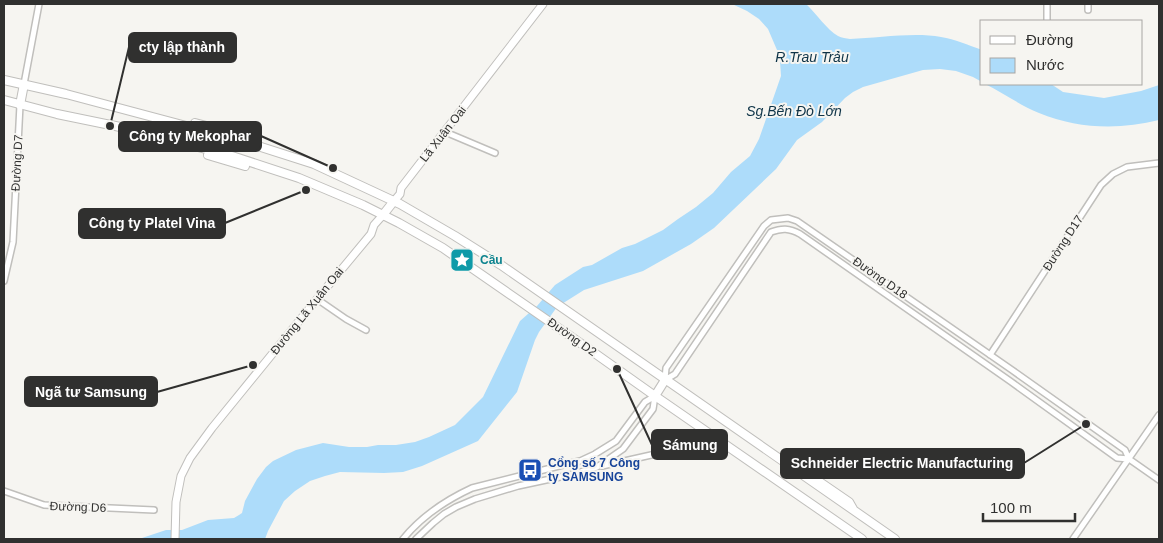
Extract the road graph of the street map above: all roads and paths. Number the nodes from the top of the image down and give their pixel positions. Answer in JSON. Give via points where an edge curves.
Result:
{"nodes":[{"id":1,"x":39,"y":4,"type":"edge"},
{"id":2,"x":544,"y":4,"type":"edge"},
{"id":3,"x":1047,"y":4,"type":"edge"},
{"id":4,"x":1088,"y":4,"type":"edge"},
{"id":5,"x":1088,"y":10,"type":"dead end"},
{"id":6,"x":1047,"y":20,"type":"edge"},
{"id":7,"x":4,"y":80,"type":"edge"},
{"id":8,"x":24,"y":84,"type":"junction"},
{"id":9,"x":4,"y":100,"type":"edge"},
{"id":10,"x":20,"y":105,"type":"junction"},
{"id":11,"x":450,"y":134,"type":"dead end"},
{"id":12,"x":495,"y":153,"type":"dead end"},
{"id":13,"x":1159,"y":163,"type":"edge"},
{"id":14,"x":394,"y":201,"type":"junction"},
{"id":15,"x":382,"y":216,"type":"junction"},
{"id":16,"x":4,"y":281,"type":"edge"},
{"id":17,"x":317,"y":299,"type":"junction"},
{"id":18,"x":366,"y":330,"type":"dead end"},
{"id":19,"x":990,"y":355,"type":"junction"},
{"id":20,"x":665,"y":380,"type":"junction"},
{"id":21,"x":655,"y":396,"type":"junction"},
{"id":22,"x":1159,"y":415,"type":"edge"},
{"id":23,"x":719,"y":440,"type":"junction"},
{"id":24,"x":1129,"y":459,"type":"junction"},
{"id":25,"x":571,"y":463,"type":"junction"},
{"id":26,"x":597,"y":467,"type":"junction"},
{"id":27,"x":574,"y":474,"type":"junction"},
{"id":28,"x":1159,"y":480,"type":"edge"},
{"id":29,"x":476,"y":487,"type":"junction"},
{"id":30,"x":4,"y":491,"type":"edge"},
{"id":31,"x":478,"y":498,"type":"junction"},
{"id":32,"x":814,"y":506,"type":"junction"},
{"id":33,"x":154,"y":510,"type":"dead end"},
{"id":34,"x":175,"y":539,"type":"edge"},
{"id":35,"x":404,"y":539,"type":"edge"},
{"id":36,"x":416,"y":539,"type":"edge"},
{"id":37,"x":856,"y":539,"type":"edge"},
{"id":38,"x":862,"y":539,"type":"edge"},
{"id":39,"x":894,"y":539,"type":"edge"},
{"id":40,"x":1073,"y":539,"type":"edge"}],
"edges":[{"from":1,"to":8,"type":"street"},
{"from":2,"to":14,"type":"main road","name":"Lã Xuân Oai"},
{"from":3,"to":6,"type":"street"},
{"from":4,"to":5,"type":"street"},
{"from":7,"to":8,"type":"main road","name":"Đường D2"},
{"from":8,"to":10,"type":"main road"},
{"from":8,"to":14,"type":"main road","name":"Đường D2","via":[[239,140],[302,160]]},
{"from":9,"to":10,"type":"main road","name":"Đường D2"},
{"from":10,"to":15,"type":"main road","name":"Đường D2","via":[[123,127],[232,156],[298,178]]},
{"from":10,"to":16,"type":"street","name":"Đường D7","via":[[13,242]]},
{"from":11,"to":12,"type":"street"},
{"from":13,"to":19,"type":"street","name":"Đường D17","via":[[1127,168],[1113,174],[1101,185]]},
{"from":14,"to":15,"type":"main road"},
{"from":14,"to":20,"type":"main road","name":"Đường D2","via":[[501,265]]},
{"from":15,"to":17,"type":"main road","name":"Đường Lã Xuân Oai"},
{"from":15,"to":21,"type":"main road","name":"Đường D2","via":[[443,248]]},
{"from":17,"to":18,"type":"street"},
{"from":17,"to":34,"type":"main road","name":"Đường Lã Xuân Oai","via":[[190,458],[181,476],[176,502]]},
{"from":19,"to":20,"type":"street","name":"Đường D18","via":[[797,221],[788,218],[771,220],[764,226],[666,368]]},
{"from":19,"to":24,"type":"street","name":"Đường D18","via":[[1125,450]]},
{"from":20,"to":21,"type":"main road"},
{"from":20,"to":24,"type":"street","name":"Đường D18","via":[[675,374],[770,232],[785,228],[800,234],[1117,458]]},
{"from":20,"to":39,"type":"main road","name":"Đường D2"},
{"from":21,"to":23,"type":"main road","name":"Đường D2"},
{"from":21,"to":25,"type":"street","via":[[645,402],[616,441]]},
{"from":21,"to":26,"type":"street","via":[[653,409],[623,449]]},
{"from":22,"to":24,"type":"street"},
{"from":23,"to":26,"type":"street"},
{"from":23,"to":32,"type":"main road","name":"Đường D2"},
{"from":24,"to":28,"type":"street","name":"Đường D18"},
{"from":24,"to":40,"type":"street"},
{"from":25,"to":27,"type":"street"},
{"from":25,"to":29,"type":"street"},
{"from":26,"to":27,"type":"street"},
{"from":27,"to":31,"type":"street"},
{"from":29,"to":31,"type":"street"},
{"from":29,"to":35,"type":"street","via":[[438,507]]},
{"from":30,"to":33,"type":"street","name":"Đường D6","via":[[44,505]]},
{"from":31,"to":36,"type":"street","via":[[444,514]]},
{"from":32,"to":37,"type":"main road","name":"Đường D2","via":[[820,514]]},
{"from":32,"to":38,"type":"main road","name":"Đường D2"}]}
